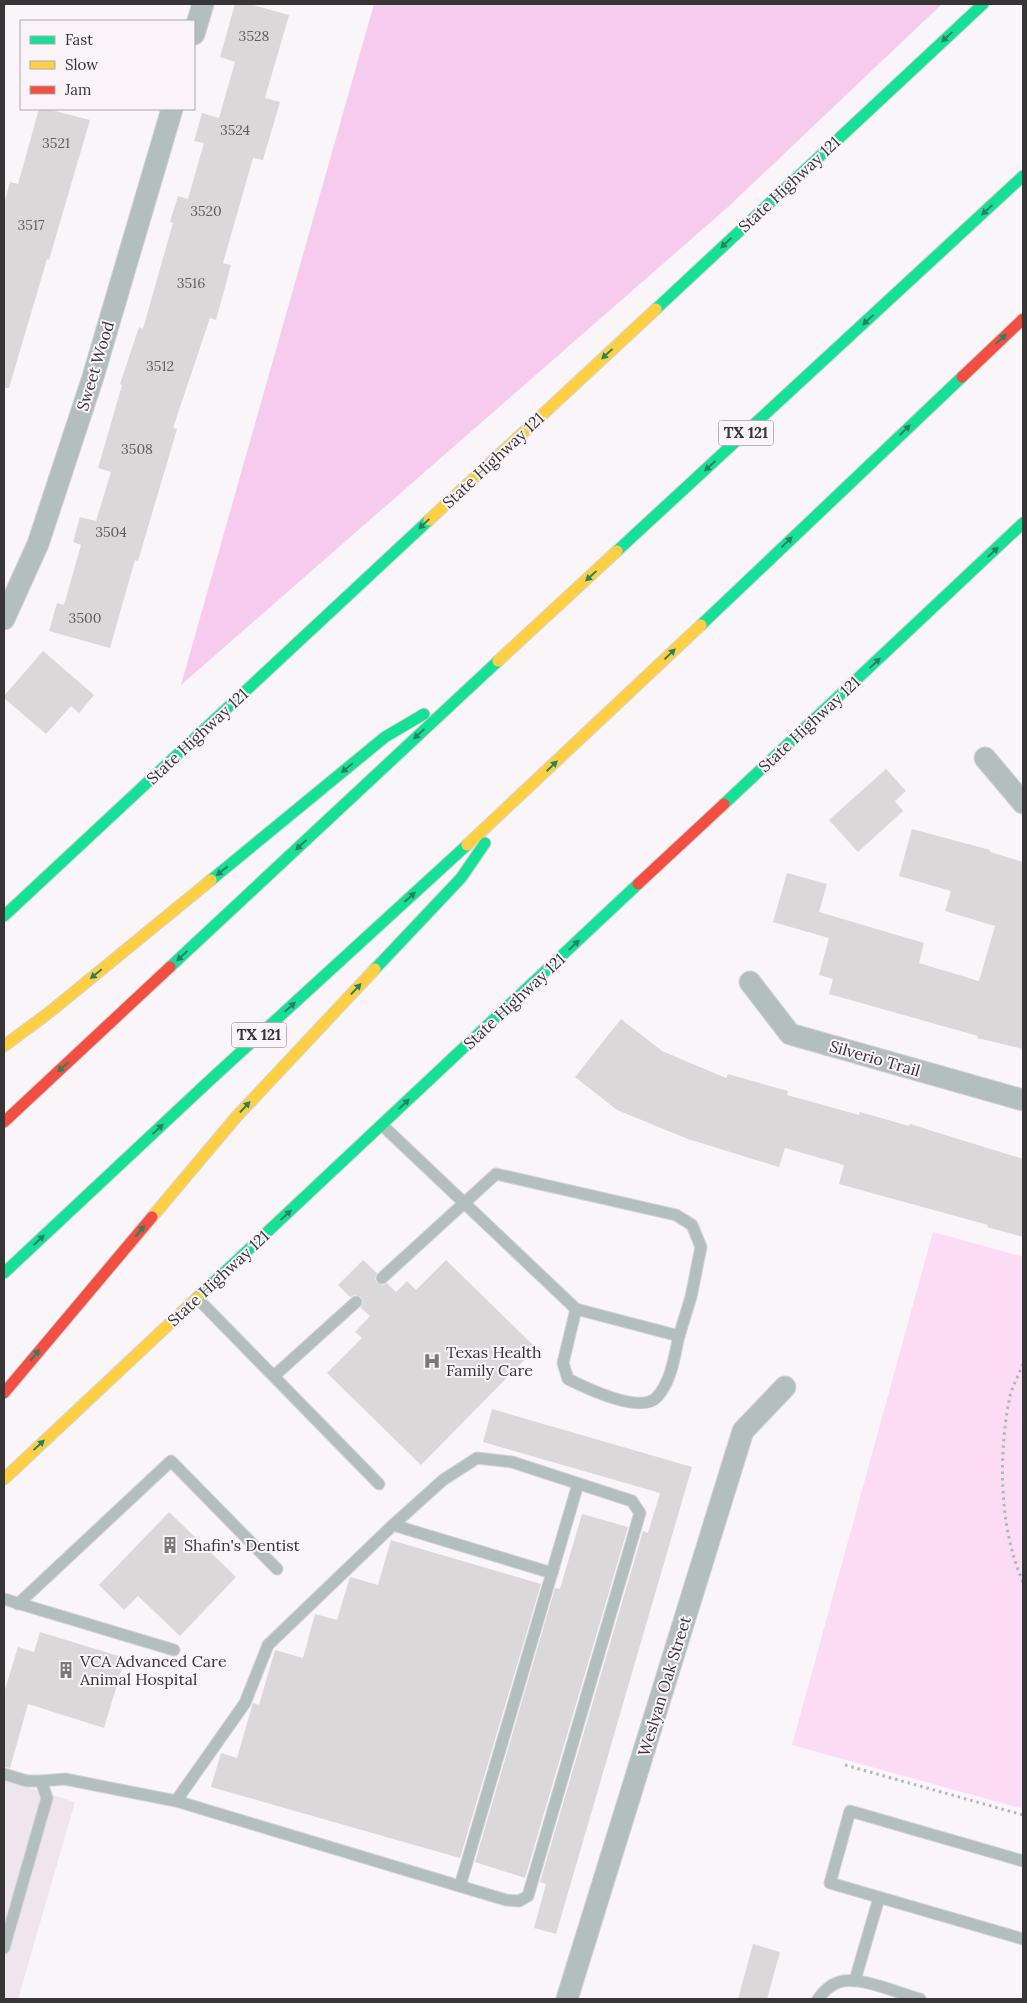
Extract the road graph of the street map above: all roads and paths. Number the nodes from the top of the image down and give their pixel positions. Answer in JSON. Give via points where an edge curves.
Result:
{"nodes":[{"id":1,"x":203,"y":4,"type":"edge"},
{"id":2,"x":983,"y":4,"type":"edge"},
{"id":3,"x":195,"y":31,"type":"edge"},
{"id":4,"x":172,"y":110,"type":"edge"},
{"id":5,"x":1023,"y":176,"type":"edge"},
{"id":6,"x":1023,"y":319,"type":"edge"},
{"id":7,"x":1023,"y":523,"type":"edge"},
{"id":8,"x":4,"y":619,"type":"edge"},
{"id":9,"x":468,"y":689,"type":"junction"},
{"id":10,"x":986,"y":758,"type":"dead end"},
{"id":11,"x":517,"y":799,"type":"junction"},
{"id":12,"x":1023,"y":803,"type":"edge"},
{"id":13,"x":4,"y":916,"type":"edge"},
{"id":14,"x":750,"y":982,"type":"dead end"},
{"id":15,"x":4,"y":1046,"type":"edge"},
{"id":16,"x":1023,"y":1100,"type":"edge"},
{"id":17,"x":4,"y":1122,"type":"edge"},
{"id":18,"x":382,"y":1125,"type":"junction"},
{"id":19,"x":463,"y":1202,"type":"junction"},
{"id":20,"x":4,"y":1273,"type":"edge"},
{"id":21,"x":382,"y":1278,"type":"dead end"},
{"id":22,"x":197,"y":1298,"type":"junction"},
{"id":23,"x":356,"y":1302,"type":"dead end"},
{"id":24,"x":576,"y":1309,"type":"junction"},
{"id":25,"x":679,"y":1336,"type":"junction"},
{"id":26,"x":1023,"y":1364,"type":"edge"},
{"id":27,"x":274,"y":1376,"type":"junction"},
{"id":28,"x":785,"y":1387,"type":"dead end"},
{"id":29,"x":4,"y":1393,"type":"edge"},
{"id":30,"x":4,"y":1479,"type":"edge"},
{"id":31,"x":379,"y":1484,"type":"dead end"},
{"id":32,"x":578,"y":1484,"type":"junction"},
{"id":33,"x":393,"y":1525,"type":"junction"},
{"id":34,"x":277,"y":1569,"type":"dead end"},
{"id":35,"x":552,"y":1573,"type":"junction"},
{"id":36,"x":1023,"y":1582,"type":"edge"},
{"id":37,"x":4,"y":1599,"type":"edge"},
{"id":38,"x":18,"y":1604,"type":"junction"},
{"id":39,"x":174,"y":1650,"type":"dead end"},
{"id":40,"x":845,"y":1765,"type":"dead end"},
{"id":41,"x":4,"y":1774,"type":"edge"},
{"id":42,"x":40,"y":1781,"type":"junction"},
{"id":43,"x":176,"y":1801,"type":"junction"},
{"id":44,"x":1023,"y":1814,"type":"edge"},
{"id":45,"x":1023,"y":1861,"type":"edge"},
{"id":46,"x":460,"y":1886,"type":"junction"},
{"id":47,"x":879,"y":1898,"type":"junction"},
{"id":48,"x":1023,"y":1939,"type":"edge"},
{"id":49,"x":4,"y":1948,"type":"edge"},
{"id":50,"x":855,"y":1980,"type":"junction"},
{"id":51,"x":567,"y":1999,"type":"edge"},
{"id":52,"x":818,"y":1999,"type":"edge"},
{"id":53,"x":920,"y":1999,"type":"edge"}],
"edges":[{"from":1,"to":3,"type":"street"},
{"from":2,"to":13,"type":"main road","name":"State Highway 121","one_way":true},
{"from":4,"to":8,"type":"street","name":"Sweet Wood","via":[[41,535]]},
{"from":5,"to":9,"type":"main road","number":"TX 121","one_way":true},
{"from":11,"to":6,"type":"main road","number":"TX 121","one_way":true},
{"from":18,"to":7,"type":"main road","name":"State Highway 121","one_way":true},
{"from":9,"to":15,"type":"main road","one_way":true,"via":[[385,737],[52,1011]]},
{"from":9,"to":17,"type":"main road","number":"TX 121","one_way":true},
{"from":10,"to":12,"type":"street"},
{"from":20,"to":11,"type":"main road","number":"TX 121","one_way":true},
{"from":29,"to":11,"type":"main road","one_way":true,"via":[[237,1116],[461,878]]},
{"from":14,"to":16,"type":"street","name":"Silverio Trail","via":[[790,1034]]},
{"from":18,"to":19,"type":"lane"},
{"from":22,"to":18,"type":"main road","name":"State Highway 121","one_way":true},
{"from":19,"to":21,"type":"lane"},
{"from":19,"to":24,"type":"lane"},
{"from":19,"to":25,"type":"lane","via":[[496,1174],[676,1215],[692,1225],[701,1247]]},
{"from":22,"to":27,"type":"lane"},
{"from":30,"to":22,"type":"main road","name":"State Highway 121","one_way":true},
{"from":23,"to":27,"type":"lane"},
{"from":24,"to":25,"type":"lane"},
{"from":24,"to":25,"type":"lane","via":[[563,1363],[568,1379],[594,1392],[642,1404],[657,1398],[670,1376]]},
{"from":26,"to":36,"type":"path","via":[[1010,1394],[1002,1447],[1004,1507]]},
{"from":27,"to":31,"type":"lane"},
{"from":28,"to":51,"type":"street","name":"Weslyan Oak Street","via":[[743,1431]]},
{"from":32,"to":33,"type":"lane","via":[[512,1462],[477,1458],[443,1480]]},
{"from":32,"to":35,"type":"lane"},
{"from":32,"to":46,"type":"lane","via":[[632,1501],[640,1513],[531,1886],[528,1896],[519,1901]]},
{"from":33,"to":35,"type":"lane"},
{"from":33,"to":43,"type":"lane","via":[[268,1645],[245,1703]]},
{"from":34,"to":38,"type":"lane","via":[[171,1461]]},
{"from":35,"to":46,"type":"lane"},
{"from":37,"to":38,"type":"lane"},
{"from":38,"to":39,"type":"lane"},
{"from":40,"to":44,"type":"path"},
{"from":41,"to":42,"type":"lane"},
{"from":42,"to":43,"type":"lane","via":[[65,1779]]},
{"from":42,"to":49,"type":"lane","via":[[47,1798]]},
{"from":43,"to":46,"type":"lane"},
{"from":45,"to":47,"type":"lane","via":[[850,1811],[830,1883]]},
{"from":47,"to":48,"type":"lane"},
{"from":47,"to":50,"type":"lane"},
{"from":50,"to":52,"type":"lane","via":[[840,1981],[825,1990]]},
{"from":50,"to":53,"type":"lane"}]}
